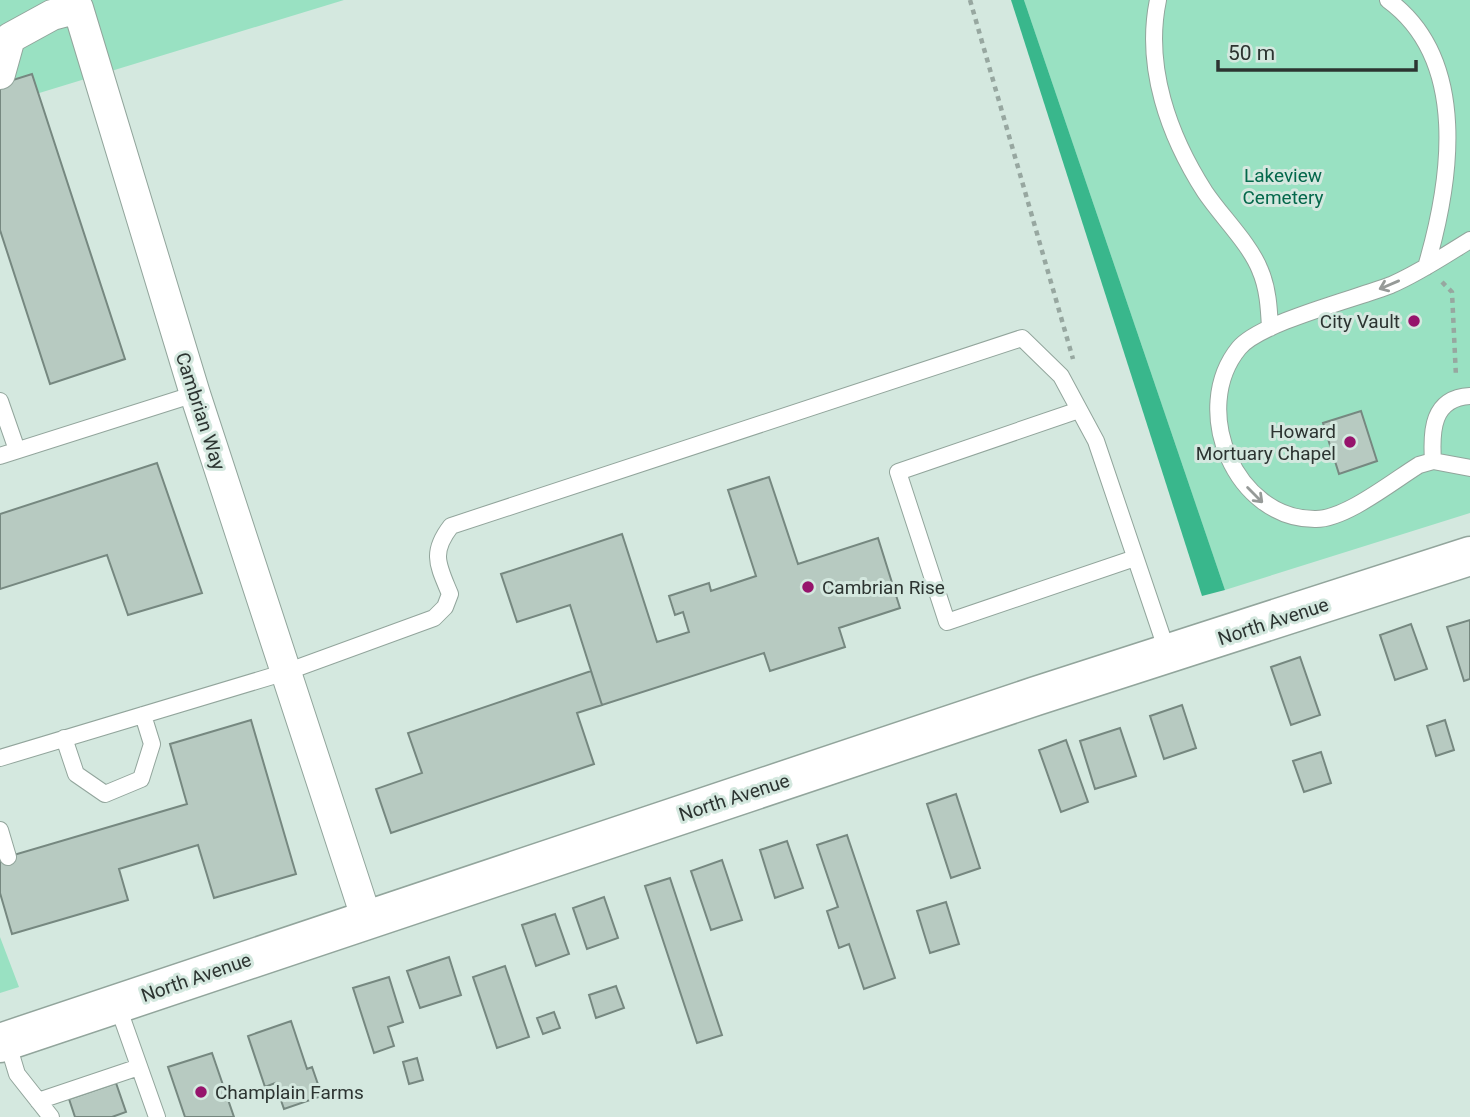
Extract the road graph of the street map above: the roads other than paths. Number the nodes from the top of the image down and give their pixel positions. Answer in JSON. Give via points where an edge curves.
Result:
{"nodes":[{"id":1,"x":1158,"y":0,"type":"edge"},
{"id":2,"x":1388,"y":0,"type":"edge"},
{"id":3,"x":0,"y":74,"type":"edge"},
{"id":4,"x":1470,"y":240,"type":"edge"},
{"id":5,"x":1426,"y":267,"type":"junction"},
{"id":6,"x":1270,"y":328,"type":"junction"},
{"id":7,"x":195,"y":394,"type":"junction"},
{"id":8,"x":1463,"y":396,"type":"edge"},
{"id":9,"x":0,"y":401,"type":"edge"},
{"id":10,"x":1079,"y":410,"type":"junction"},
{"id":11,"x":17,"y":450,"type":"junction"},
{"id":12,"x":0,"y":456,"type":"edge"},
{"id":13,"x":1433,"y":461,"type":"junction"},
{"id":14,"x":1470,"y":468,"type":"edge"},
{"id":15,"x":1470,"y":556,"type":"edge"},
{"id":16,"x":1135,"y":558,"type":"junction"},
{"id":17,"x":1168,"y":654,"type":"junction"},
{"id":18,"x":286,"y":672,"type":"junction"},
{"id":19,"x":143,"y":715,"type":"junction"},
{"id":20,"x":64,"y":738,"type":"junction"},
{"id":21,"x":0,"y":758,"type":"edge"},
{"id":22,"x":0,"y":830,"type":"edge"},
{"id":23,"x":8,"y":857,"type":"dead end"},
{"id":24,"x":367,"y":920,"type":"junction"},
{"id":25,"x":117,"y":1004,"type":"junction"},
{"id":26,"x":4,"y":1042,"type":"edge"},
{"id":27,"x":139,"y":1067,"type":"junction"},
{"id":28,"x":38,"y":1101,"type":"junction"},
{"id":29,"x":51,"y":1117,"type":"edge"},
{"id":30,"x":157,"y":1117,"type":"edge"}],
"edges":[{"from":1,"to":6,"type":"lane","via":[[1154,58],[1161,98],[1204,190],[1260,269]]},
{"from":2,"to":5,"type":"lane","via":[[1414,21],[1433,52],[1444,89],[1450,133],[1448,181]]},
{"from":3,"to":7,"type":"street","name":"Cambrian Way","via":[[10,38],[51,15],[78,8]]},
{"from":4,"to":5,"type":"lane"},
{"from":5,"to":6,"type":"lane","one_way":true,"via":[[1383,288]]},
{"from":6,"to":13,"type":"lane","one_way":true,"via":[[1240,347],[1224,372],[1218,408],[1222,443],[1240,478],[1259,501],[1285,515],[1317,519],[1340,513]]},
{"from":7,"to":11,"type":"lane"},
{"from":7,"to":18,"type":"street","name":"Cambrian Way"},
{"from":8,"to":13,"type":"lane","via":[[1447,402],[1432,425]]},
{"from":9,"to":11,"type":"lane"},
{"from":10,"to":16,"type":"lane","via":[[1096,441]]},
{"from":10,"to":16,"type":"lane","via":[[898,472],[947,622]]},
{"from":10,"to":18,"type":"lane","via":[[1061,376],[1023,338],[451,526],[438,543],[438,563],[450,594],[434,618]]},
{"from":11,"to":12,"type":"lane"},
{"from":13,"to":14,"type":"lane"},
{"from":15,"to":17,"type":"main road","name":"North Avenue"},
{"from":16,"to":17,"type":"lane"},
{"from":17,"to":24,"type":"main road","name":"North Avenue"},
{"from":18,"to":19,"type":"lane"},
{"from":18,"to":24,"type":"street","name":"Cambrian Way"},
{"from":19,"to":20,"type":"lane"},
{"from":19,"to":20,"type":"lane","via":[[152,744],[141,779],[105,794],[76,774]]},
{"from":20,"to":21,"type":"lane"},
{"from":22,"to":23,"type":"lane"},
{"from":24,"to":25,"type":"main road","name":"North Avenue"},
{"from":25,"to":26,"type":"main road","name":"North Avenue"},
{"from":25,"to":27,"type":"lane"},
{"from":26,"to":28,"type":"lane","via":[[17,1074]]},
{"from":27,"to":28,"type":"lane"},
{"from":27,"to":30,"type":"lane"},
{"from":28,"to":29,"type":"lane"}]}
